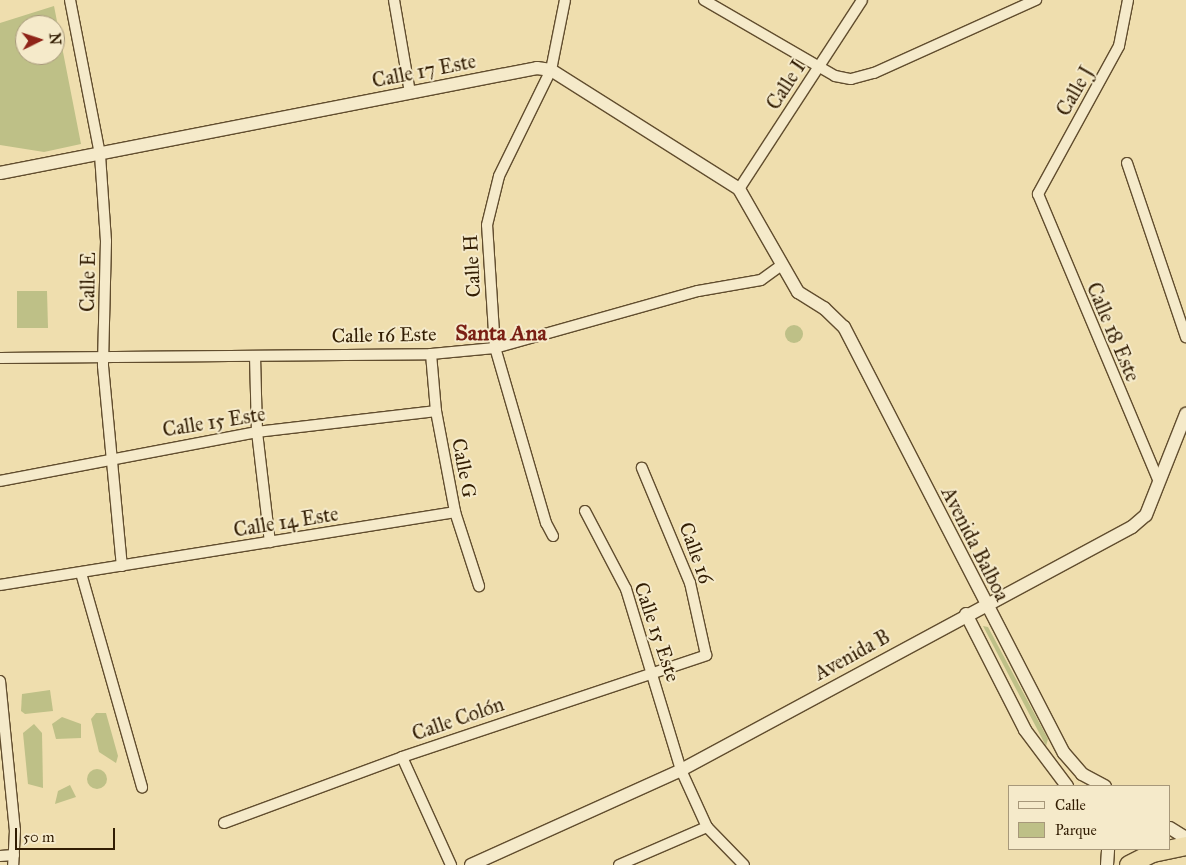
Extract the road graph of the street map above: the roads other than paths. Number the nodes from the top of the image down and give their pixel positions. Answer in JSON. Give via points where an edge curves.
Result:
{"nodes":[{"id":1,"x":70,"y":0,"type":"edge"},
{"id":2,"x":394,"y":0,"type":"edge"},
{"id":3,"x":565,"y":0,"type":"edge"},
{"id":4,"x":704,"y":0,"type":"edge"},
{"id":5,"x":862,"y":0,"type":"edge"},
{"id":6,"x":1036,"y":0,"type":"edge"},
{"id":7,"x":1128,"y":0,"type":"edge"},
{"id":8,"x":819,"y":67,"type":"junction"},
{"id":9,"x":551,"y":70,"type":"junction"},
{"id":10,"x":410,"y":93,"type":"junction"},
{"id":11,"x":100,"y":155,"type":"junction"},
{"id":12,"x":1127,"y":164,"type":"dead end"},
{"id":13,"x":0,"y":173,"type":"edge"},
{"id":14,"x":739,"y":189,"type":"junction"},
{"id":15,"x":1038,"y":194,"type":"joint"},
{"id":16,"x":782,"y":265,"type":"junction"},
{"id":17,"x":1186,"y":336,"type":"edge"},
{"id":18,"x":495,"y":348,"type":"junction"},
{"id":19,"x":431,"y":354,"type":"junction"},
{"id":20,"x":104,"y":356,"type":"junction"},
{"id":21,"x":255,"y":356,"type":"junction"},
{"id":22,"x":0,"y":358,"type":"edge"},
{"id":23,"x":436,"y":411,"type":"junction"},
{"id":24,"x":1186,"y":414,"type":"edge"},
{"id":25,"x":257,"y":432,"type":"junction"},
{"id":26,"x":109,"y":458,"type":"junction"},
{"id":27,"x":642,"y":468,"type":"dead end"},
{"id":28,"x":0,"y":482,"type":"edge"},
{"id":29,"x":1159,"y":482,"type":"junction"},
{"id":30,"x":585,"y":511,"type":"dead end"},
{"id":31,"x":455,"y":512,"type":"junction"},
{"id":32,"x":554,"y":536,"type":"dead end"},
{"id":33,"x":270,"y":542,"type":"junction"},
{"id":34,"x":122,"y":566,"type":"junction"},
{"id":35,"x":81,"y":572,"type":"junction"},
{"id":36,"x":0,"y":585,"type":"edge"},
{"id":37,"x":479,"y":586,"type":"dead end"},
{"id":38,"x":985,"y":604,"type":"junction"},
{"id":39,"x":966,"y":614,"type":"junction"},
{"id":40,"x":706,"y":655,"type":"joint"},
{"id":41,"x":653,"y":672,"type":"junction"},
{"id":42,"x":0,"y":681,"type":"edge"},
{"id":43,"x":3,"y":730,"type":"edge"},
{"id":44,"x":402,"y":757,"type":"junction"},
{"id":45,"x":681,"y":770,"type":"junction"},
{"id":46,"x":1082,"y":774,"type":"junction"},
{"id":47,"x":1066,"y":785,"type":"edge"},
{"id":48,"x":1067,"y":785,"type":"edge"},
{"id":49,"x":1103,"y":785,"type":"edge"},
{"id":50,"x":142,"y":787,"type":"dead end"},
{"id":51,"x":224,"y":823,"type":"dead end"},
{"id":52,"x":707,"y":827,"type":"junction"},
{"id":53,"x":1171,"y":829,"type":"edge"},
{"id":54,"x":1186,"y":838,"type":"edge"},
{"id":55,"x":1186,"y":846,"type":"edge"},
{"id":56,"x":1171,"y":849,"type":"edge"},
{"id":57,"x":1108,"y":850,"type":"edge"},
{"id":58,"x":1164,"y":850,"type":"edge"},
{"id":59,"x":0,"y":856,"type":"edge"},
{"id":60,"x":13,"y":860,"type":"edge"},
{"id":61,"x":452,"y":865,"type":"edge"},
{"id":62,"x":471,"y":865,"type":"edge"},
{"id":63,"x":619,"y":865,"type":"edge"},
{"id":64,"x":744,"y":865,"type":"edge"},
{"id":65,"x":1108,"y":865,"type":"edge"},
{"id":66,"x":1129,"y":865,"type":"edge"}],
"edges":[{"from":1,"to":11,"type":"street","name":"Calle E"},
{"from":2,"to":10,"type":"street"},
{"from":3,"to":9,"type":"street","name":"Calle H"},
{"from":4,"to":8,"type":"street"},
{"from":5,"to":8,"type":"street","name":"Calle I"},
{"from":6,"to":8,"type":"street","via":[[874,73],[851,79]]},
{"from":7,"to":15,"type":"street","name":"Calle J","via":[[1120,46]]},
{"from":8,"to":14,"type":"street","name":"Calle I"},
{"from":9,"to":10,"type":"street","name":"Calle 17 Este","via":[[537,68]]},
{"from":9,"to":14,"type":"street"},
{"from":9,"to":18,"type":"street","name":"Calle H","via":[[492,200],[487,225]]},
{"from":10,"to":11,"type":"street","name":"Calle 17 Este"},
{"from":11,"to":13,"type":"street","name":"Calle 17 Este"},
{"from":11,"to":20,"type":"street","name":"Calle E","via":[[106,241]]},
{"from":12,"to":17,"type":"street"},
{"from":14,"to":16,"type":"street"},
{"from":15,"to":29,"type":"street","name":"Calle 18 Este"},
{"from":16,"to":18,"type":"street","name":"Calle 16 Este","via":[[761,280],[698,291]]},
{"from":16,"to":38,"type":"street","name":"Avenida Balboa","via":[[798,292],[824,308],[844,328]]},
{"from":18,"to":19,"type":"street","name":"Calle 16 Este"},
{"from":18,"to":32,"type":"street","name":"Calle H","via":[[546,523]]},
{"from":19,"to":21,"type":"street","name":"Calle 16 Este"},
{"from":19,"to":23,"type":"street","name":"Calle G"},
{"from":20,"to":21,"type":"street","name":"Calle 16 Este"},
{"from":20,"to":22,"type":"street","name":"Calle 16 Este"},
{"from":20,"to":26,"type":"street","name":"Calle E"},
{"from":21,"to":25,"type":"street"},
{"from":23,"to":25,"type":"street","name":"Calle 15 Este"},
{"from":23,"to":31,"type":"street","name":"Calle G"},
{"from":24,"to":29,"type":"street","name":"Avenida B"},
{"from":25,"to":26,"type":"street","name":"Calle 15 Este"},
{"from":25,"to":33,"type":"street"},
{"from":26,"to":28,"type":"street","name":"Calle 15 Este"},
{"from":26,"to":34,"type":"street","name":"Calle E"},
{"from":27,"to":40,"type":"street","name":"Calle 16","via":[[690,583]]},
{"from":29,"to":38,"type":"street","name":"Avenida B","via":[[1146,515],[1132,527]]},
{"from":30,"to":41,"type":"street","name":"Calle 15 Este","via":[[626,589]]},
{"from":31,"to":33,"type":"street","name":"Calle 14 Este"},
{"from":31,"to":37,"type":"street","name":"Calle G"},
{"from":33,"to":34,"type":"street","name":"Calle 14 Este"},
{"from":34,"to":35,"type":"street","name":"Calle 14 Este"},
{"from":35,"to":36,"type":"street","name":"Calle 14 Este"},
{"from":35,"to":50,"type":"street"},
{"from":38,"to":39,"type":"street","name":"Avenida B"},
{"from":38,"to":46,"type":"street","name":"Avenida Balboa","via":[[1049,729]]},
{"from":39,"to":45,"type":"street","name":"Avenida B"},
{"from":39,"to":47,"type":"street","name":"Avenida Balboa","via":[[1025,730]]},
{"from":40,"to":41,"type":"street","name":"Calle Colón"},
{"from":41,"to":44,"type":"street","name":"Calle Colón"},
{"from":41,"to":45,"type":"street","name":"Calle 15 Este"},
{"from":42,"to":43,"type":"street"},
{"from":43,"to":60,"type":"street"},
{"from":44,"to":51,"type":"street","name":"Calle Colón"},
{"from":44,"to":61,"type":"street"},
{"from":45,"to":52,"type":"street","name":"Calle 15 Este"},
{"from":45,"to":62,"type":"street","name":"Avenida B"},
{"from":46,"to":48,"type":"street","via":[[1072,767],[1066,769],[1062,773]]},
{"from":46,"to":49,"type":"street","name":"Avenida Balboa"},
{"from":52,"to":63,"type":"street"},
{"from":52,"to":64,"type":"street","name":"Calle 15 Este"},
{"from":53,"to":54,"type":"street"},
{"from":55,"to":56,"type":"highway"},
{"from":57,"to":65,"type":"street"},
{"from":58,"to":66,"type":"highway"},
{"from":59,"to":60,"type":"street"}]}
